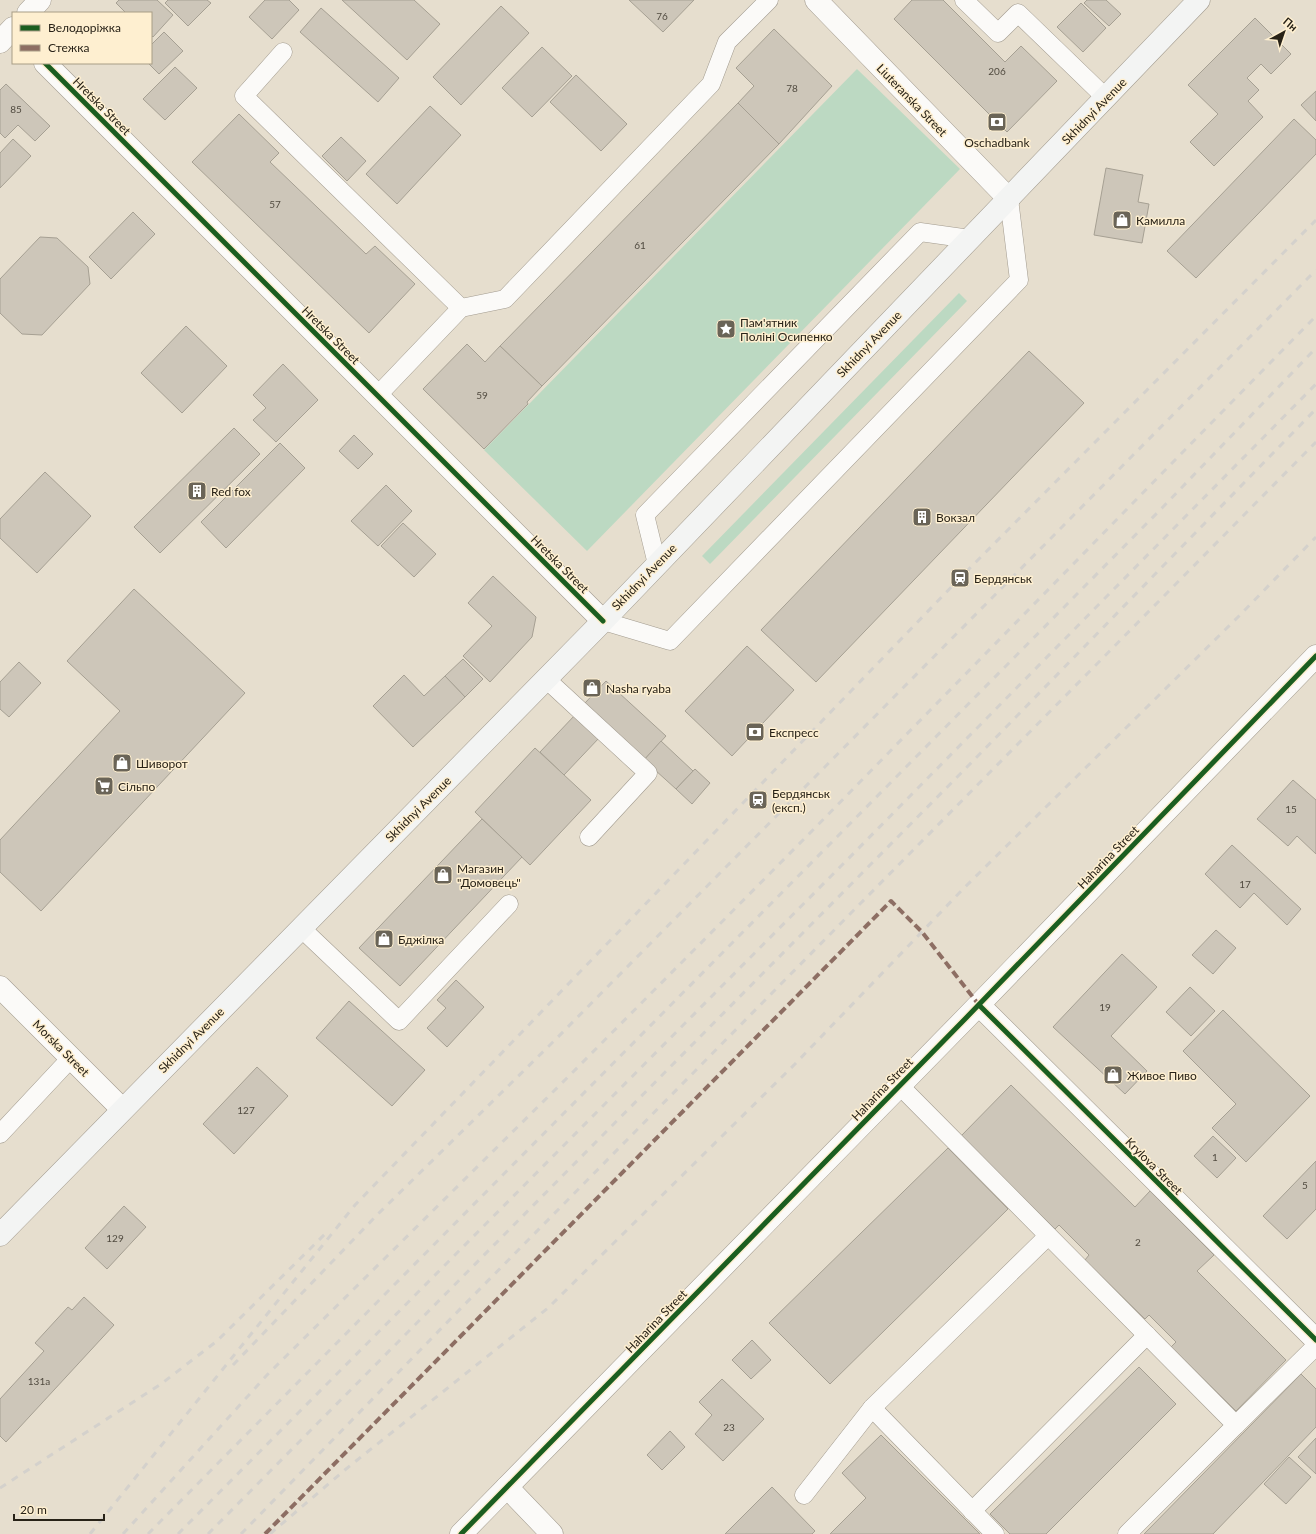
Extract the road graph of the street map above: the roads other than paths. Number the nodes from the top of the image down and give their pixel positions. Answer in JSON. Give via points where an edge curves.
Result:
{"nodes":[{"id":1,"x":40,"y":0,"type":"edge"},
{"id":2,"x":769,"y":0,"type":"edge"},
{"id":3,"x":816,"y":0,"type":"edge"},
{"id":4,"x":964,"y":0,"type":"edge"},
{"id":5,"x":1199,"y":0,"type":"edge"},
{"id":6,"x":29,"y":12,"type":"edge"},
{"id":7,"x":283,"y":52,"type":"dead end"},
{"id":8,"x":46,"y":64,"type":"edge"},
{"id":9,"x":1106,"y":98,"type":"junction"},
{"id":10,"x":1009,"y":199,"type":"junction"},
{"id":11,"x":970,"y":239,"type":"junction"},
{"id":12,"x":461,"y":308,"type":"junction"},
{"id":13,"x":377,"y":396,"type":"junction"},
{"id":14,"x":657,"y":564,"type":"junction"},
{"id":15,"x":602,"y":621,"type":"junction"},
{"id":16,"x":1316,"y":656,"type":"edge"},
{"id":17,"x":546,"y":679,"type":"junction"},
{"id":18,"x":589,"y":837,"type":"dead end"},
{"id":19,"x":509,"y":904,"type":"dead end"},
{"id":20,"x":301,"y":928,"type":"junction"},
{"id":21,"x":0,"y":987,"type":"edge"},
{"id":22,"x":979,"y":1005,"type":"junction"},
{"id":23,"x":72,"y":1058,"type":"junction"},
{"id":24,"x":900,"y":1086,"type":"junction"},
{"id":25,"x":122,"y":1109,"type":"junction"},
{"id":26,"x":0,"y":1134,"type":"edge"},
{"id":27,"x":0,"y":1235,"type":"edge"},
{"id":28,"x":1048,"y":1236,"type":"junction"},
{"id":29,"x":1147,"y":1336,"type":"junction"},
{"id":30,"x":1316,"y":1340,"type":"edge"},
{"id":31,"x":1316,"y":1346,"type":"edge"},
{"id":32,"x":872,"y":1408,"type":"junction"},
{"id":33,"x":1236,"y":1425,"type":"junction"},
{"id":34,"x":507,"y":1487,"type":"junction"},
{"id":35,"x":804,"y":1495,"type":"dead end"},
{"id":36,"x":972,"y":1511,"type":"junction"},
{"id":37,"x":461,"y":1534,"type":"edge"},
{"id":38,"x":552,"y":1534,"type":"edge"},
{"id":39,"x":995,"y":1534,"type":"edge"},
{"id":40,"x":1127,"y":1534,"type":"edge"}],
"edges":[{"from":1,"to":6,"type":"street"},
{"from":2,"to":12,"type":"lane","via":[[727,42],[711,84],[505,299]]},
{"from":3,"to":10,"type":"street","name":"Liuteranska Street"},
{"from":4,"to":9,"type":"lane","via":[[998,33],[1018,13]]},
{"from":5,"to":9,"type":"main road","name":"Skhidnyi Avenue"},
{"from":7,"to":12,"type":"lane","via":[[244,96]]},
{"from":8,"to":13,"type":"street","name":"Hretska Street"},
{"from":9,"to":10,"type":"main road","name":"Skhidnyi Avenue"},
{"from":10,"to":11,"type":"main road","name":"Skhidnyi Avenue"},
{"from":10,"to":15,"type":"lane","via":[[1020,280],[670,641]]},
{"from":11,"to":14,"type":"main road","name":"Skhidnyi Avenue"},
{"from":11,"to":14,"type":"lane","via":[[920,232],[645,515]]},
{"from":12,"to":13,"type":"lane"},
{"from":13,"to":15,"type":"street","name":"Hretska Street"},
{"from":14,"to":15,"type":"main road","name":"Skhidnyi Avenue"},
{"from":15,"to":17,"type":"main road","name":"Skhidnyi Avenue"},
{"from":16,"to":22,"type":"street","name":"Haharina Street"},
{"from":17,"to":18,"type":"lane","via":[[648,773]]},
{"from":17,"to":20,"type":"main road","name":"Skhidnyi Avenue"},
{"from":19,"to":20,"type":"lane","via":[[399,1021]]},
{"from":20,"to":25,"type":"main road","name":"Skhidnyi Avenue"},
{"from":21,"to":23,"type":"street","name":"Morska Street"},
{"from":22,"to":24,"type":"street","name":"Haharina Street"},
{"from":22,"to":30,"type":"street","name":"Krylova Street"},
{"from":23,"to":25,"type":"street","name":"Morska Street"},
{"from":23,"to":26,"type":"lane"},
{"from":24,"to":28,"type":"lane"},
{"from":24,"to":34,"type":"street","name":"Haharina Street"},
{"from":25,"to":27,"type":"main road","name":"Skhidnyi Avenue"},
{"from":28,"to":29,"type":"lane"},
{"from":28,"to":32,"type":"lane"},
{"from":29,"to":33,"type":"lane"},
{"from":29,"to":36,"type":"lane"},
{"from":31,"to":33,"type":"lane"},
{"from":32,"to":35,"type":"lane"},
{"from":32,"to":36,"type":"lane"},
{"from":33,"to":40,"type":"lane"},
{"from":34,"to":37,"type":"street","name":"Haharina Street"},
{"from":34,"to":38,"type":"street"},
{"from":36,"to":39,"type":"lane"}]}
